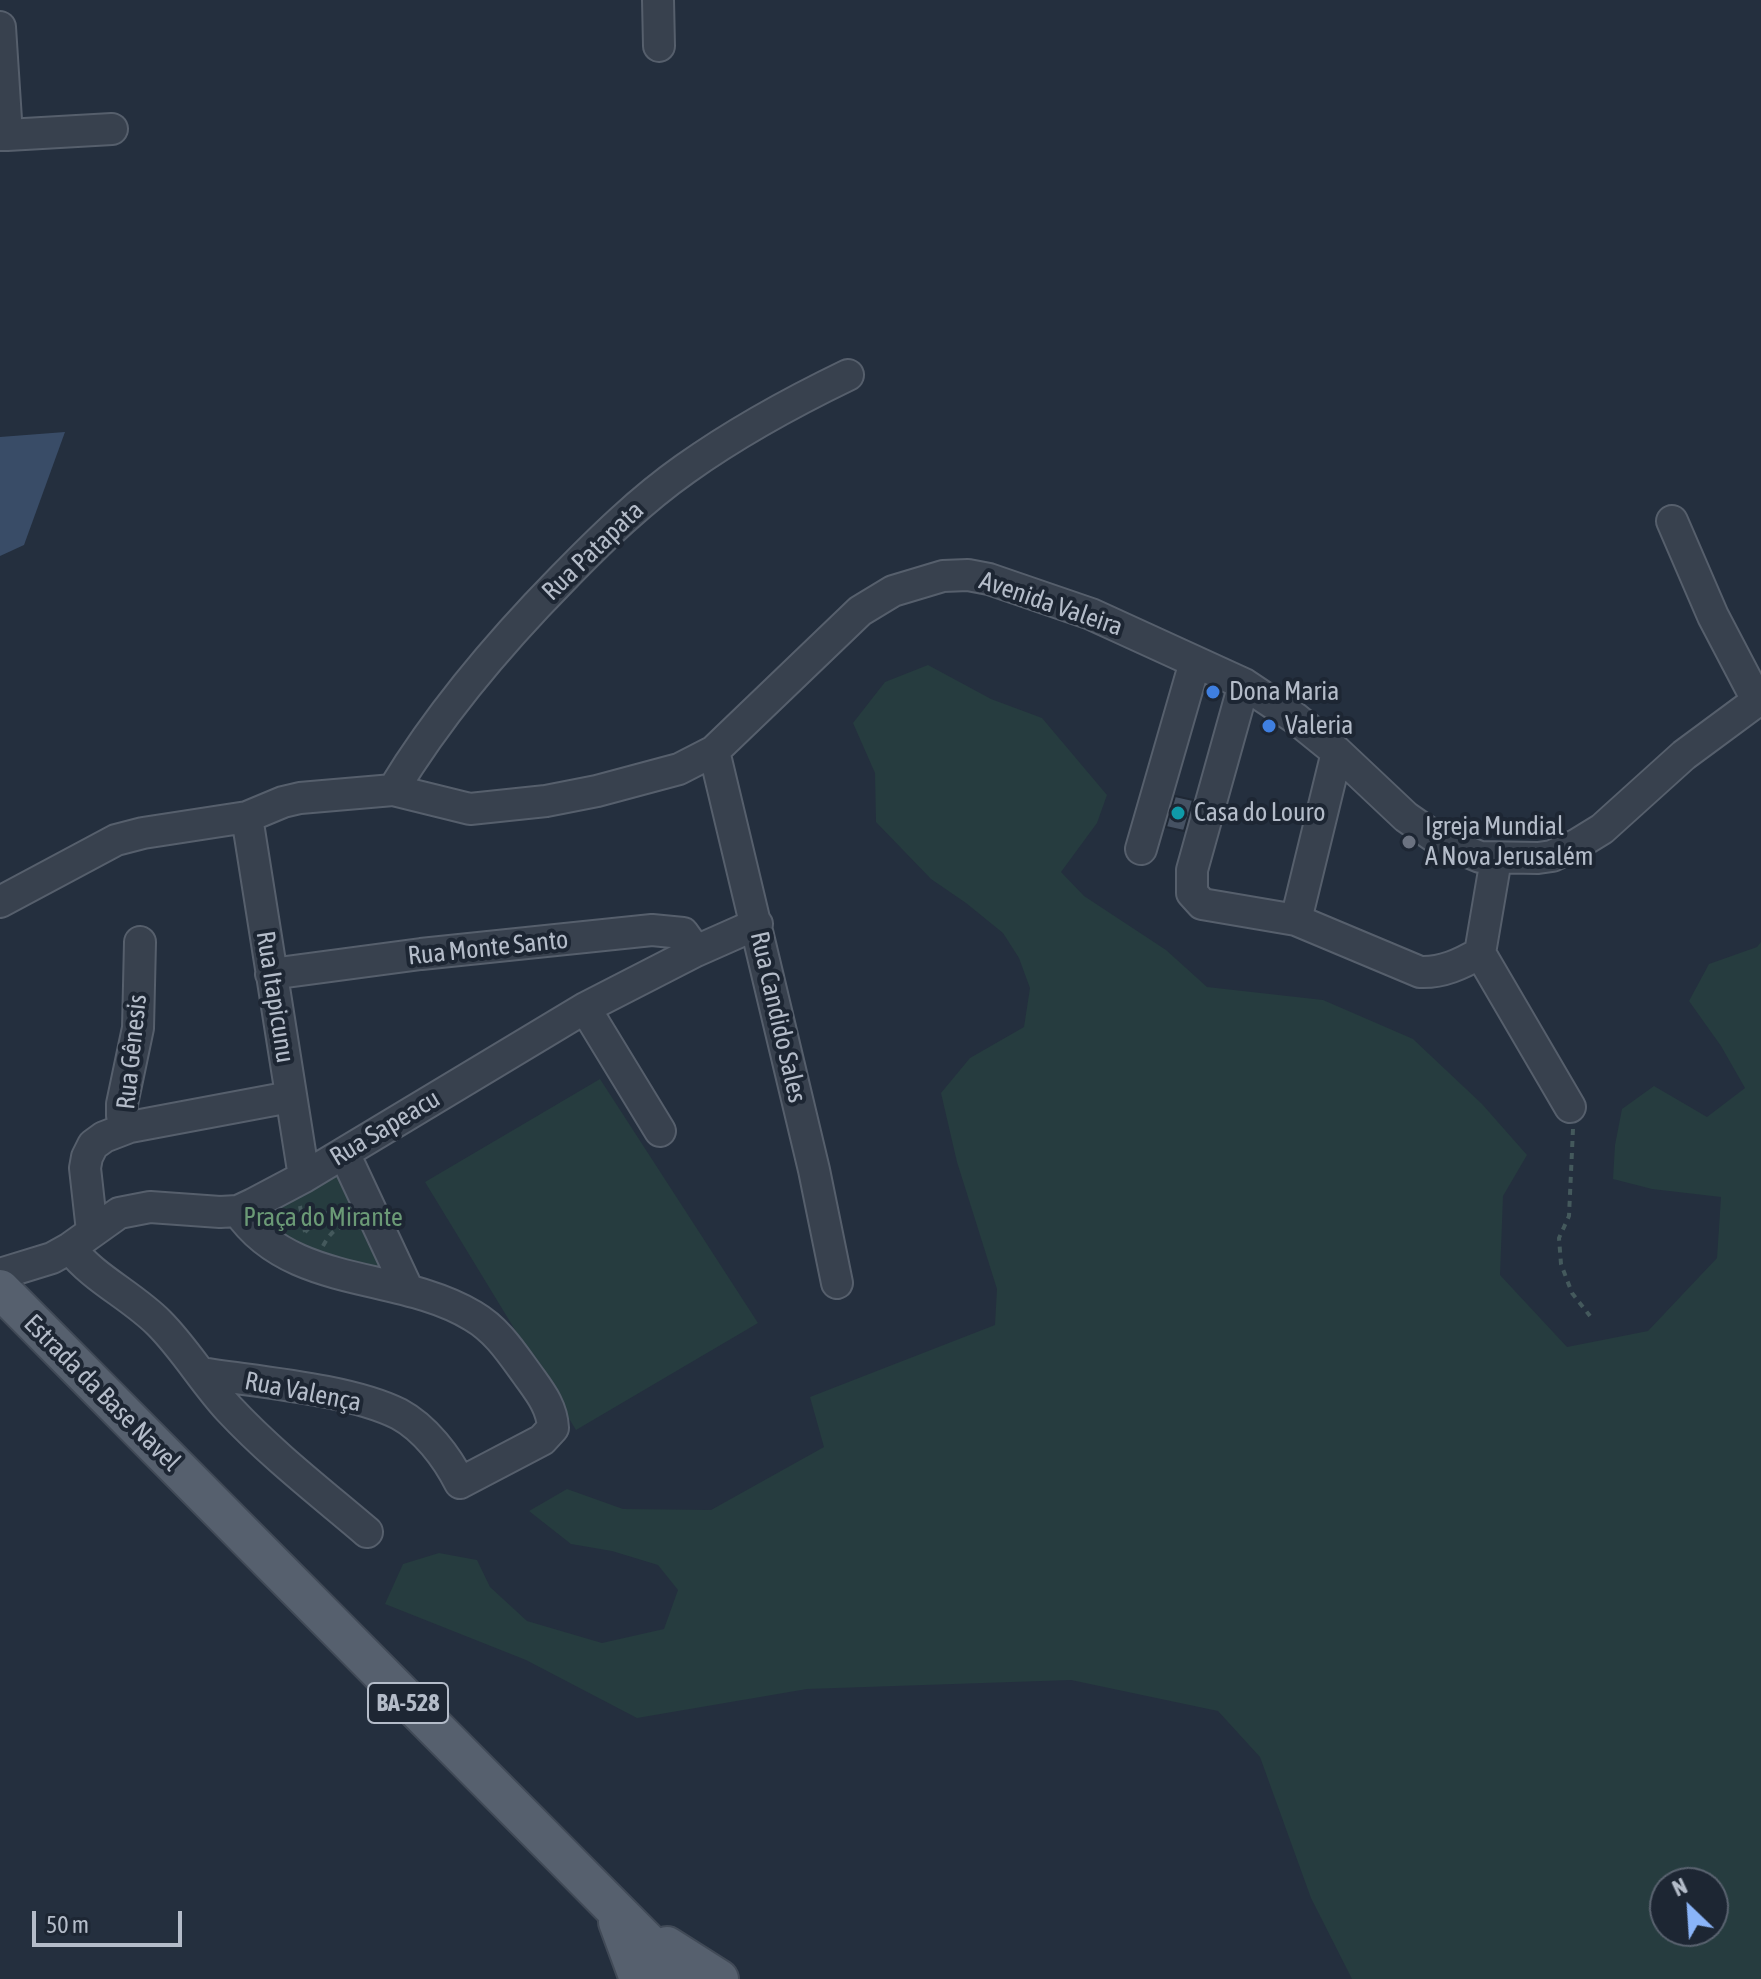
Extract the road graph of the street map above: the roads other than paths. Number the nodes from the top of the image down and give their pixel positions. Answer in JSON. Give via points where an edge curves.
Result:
{"nodes":[{"id":1,"x":658,"y":0,"type":"edge"},
{"id":2,"x":0,"y":27,"type":"edge"},
{"id":3,"x":659,"y":46,"type":"dead end"},
{"id":4,"x":112,"y":129,"type":"dead end"},
{"id":5,"x":3,"y":135,"type":"edge"},
{"id":6,"x":848,"y":375,"type":"dead end"},
{"id":7,"x":1672,"y":521,"type":"dead end"},
{"id":8,"x":1195,"y":662,"type":"junction"},
{"id":9,"x":1244,"y":684,"type":"junction"},
{"id":10,"x":1759,"y":699,"type":"edge"},
{"id":11,"x":714,"y":751,"type":"junction"},
{"id":12,"x":1337,"y":752,"type":"junction"},
{"id":13,"x":393,"y":790,"type":"junction"},
{"id":14,"x":247,"y":817,"type":"junction"},
{"id":15,"x":1141,"y":849,"type":"dead end"},
{"id":16,"x":1496,"y":859,"type":"junction"},
{"id":17,"x":0,"y":902,"type":"edge"},
{"id":18,"x":1296,"y":920,"type":"junction"},
{"id":19,"x":757,"y":924,"type":"junction"},
{"id":20,"x":140,"y":942,"type":"dead end"},
{"id":21,"x":696,"y":951,"type":"junction"},
{"id":22,"x":1480,"y":953,"type":"junction"},
{"id":23,"x":271,"y":974,"type":"junction"},
{"id":24,"x":585,"y":1008,"type":"junction"},
{"id":25,"x":290,"y":1097,"type":"junction"},
{"id":26,"x":1570,"y":1107,"type":"road end"},
{"id":27,"x":130,"y":1127,"type":"junction"},
{"id":28,"x":660,"y":1131,"type":"dead end"},
{"id":29,"x":344,"y":1153,"type":"junction"},
{"id":30,"x":302,"y":1178,"type":"junction"},
{"id":31,"x":238,"y":1211,"type":"junction"},
{"id":32,"x":81,"y":1239,"type":"junction"},
{"id":33,"x":0,"y":1274,"type":"edge"},
{"id":34,"x":837,"y":1283,"type":"dead end"},
{"id":35,"x":0,"y":1289,"type":"edge"},
{"id":36,"x":408,"y":1290,"type":"junction"},
{"id":37,"x":201,"y":1373,"type":"junction"},
{"id":38,"x":367,"y":1532,"type":"dead end"},
{"id":39,"x":612,"y":1908,"type":"junction"},
{"id":40,"x":639,"y":1979,"type":"edge"},
{"id":41,"x":684,"y":1979,"type":"edge"},
{"id":42,"x":719,"y":1979,"type":"edge"}],
"edges":[{"from":1,"to":3,"type":"street"},
{"from":2,"to":5,"type":"street"},
{"from":4,"to":5,"type":"street"},
{"from":6,"to":13,"type":"street","name":"Rua Patapata","via":[[738,433],[630,513],[484,662]]},
{"from":7,"to":10,"type":"street","via":[[1713,616]]},
{"from":8,"to":9,"type":"street","name":"Avenida Valeira"},
{"from":8,"to":11,"type":"street","name":"Avenida Valeira","via":[[1021,588],[968,575],[943,576],[893,591],[860,611]]},
{"from":8,"to":15,"type":"street"},
{"from":9,"to":12,"type":"street","name":"Avenida Valeira"},
{"from":9,"to":18,"type":"street","via":[[1192,870],[1192,893],[1202,904]]},
{"from":10,"to":16,"type":"street","name":"Avenida Valeira","via":[[1576,845],[1552,856]]},
{"from":11,"to":13,"type":"street","name":"Avenida Valeira","via":[[679,769],[546,801],[470,809]]},
{"from":11,"to":19,"type":"street","name":"Rua Candido Sales"},
{"from":12,"to":16,"type":"street","name":"Avenida Valeira","via":[[1406,817],[1439,840]]},
{"from":12,"to":18,"type":"street"},
{"from":13,"to":14,"type":"street","name":"Avenida Valeira","via":[[300,798]]},
{"from":14,"to":17,"type":"street","name":"Avenida Valeira","via":[[116,840]]},
{"from":14,"to":23,"type":"street","name":"Rua Itapicunu"},
{"from":16,"to":22,"type":"street"},
{"from":18,"to":22,"type":"street","via":[[1420,972],[1448,968]]},
{"from":19,"to":21,"type":"street","name":"Rua Sapeacu"},
{"from":19,"to":34,"type":"street","name":"Rua Candido Sales"},
{"from":20,"to":27,"type":"street","name":"Rua Gênesis","via":[[138,1028],[122,1111]]},
{"from":21,"to":23,"type":"street","name":"Rua Monte Santo","via":[[683,933],[652,930]]},
{"from":21,"to":24,"type":"street","name":"Rua Sapeacu"},
{"from":22,"to":26,"type":"street"},
{"from":23,"to":25,"type":"street","name":"Rua Itapicunu"},
{"from":24,"to":28,"type":"street"},
{"from":24,"to":29,"type":"street","name":"Rua Sapeacu"},
{"from":25,"to":27,"type":"street"},
{"from":25,"to":30,"type":"street","name":"Rua Itapicunu"},
{"from":27,"to":32,"type":"street","name":"Rua Gênesis","via":[[104,1137],[87,1157]]},
{"from":29,"to":30,"type":"street","name":"Rua Sapeacu"},
{"from":29,"to":36,"type":"street"},
{"from":30,"to":31,"type":"street","name":"Rua Sapeacu"},
{"from":31,"to":32,"type":"street","name":"Rua Sapeacu","via":[[133,1209]]},
{"from":31,"to":36,"type":"street","via":[[258,1236],[316,1267]]},
{"from":32,"to":33,"type":"street","name":"Rua Sapeacu","via":[[31,1266]]},
{"from":32,"to":37,"type":"street","name":"Rua Valença","via":[[88,1269],[135,1300]]},
{"from":35,"to":39,"type":"main road","name":"Estrada da Base Navel","number":"BA-528"},
{"from":36,"to":37,"type":"street","name":"Rua Valença","via":[[458,1308],[491,1329],[544,1398],[553,1421],[551,1432],[460,1483],[442,1454],[400,1415],[351,1397]]},
{"from":37,"to":38,"type":"street","name":"Rua Valença","via":[[274,1453]]},
{"from":39,"to":40,"type":"main road"},
{"from":39,"to":41,"type":"main road","number":"BA-528"},
{"from":39,"to":42,"type":"main road"}]}
